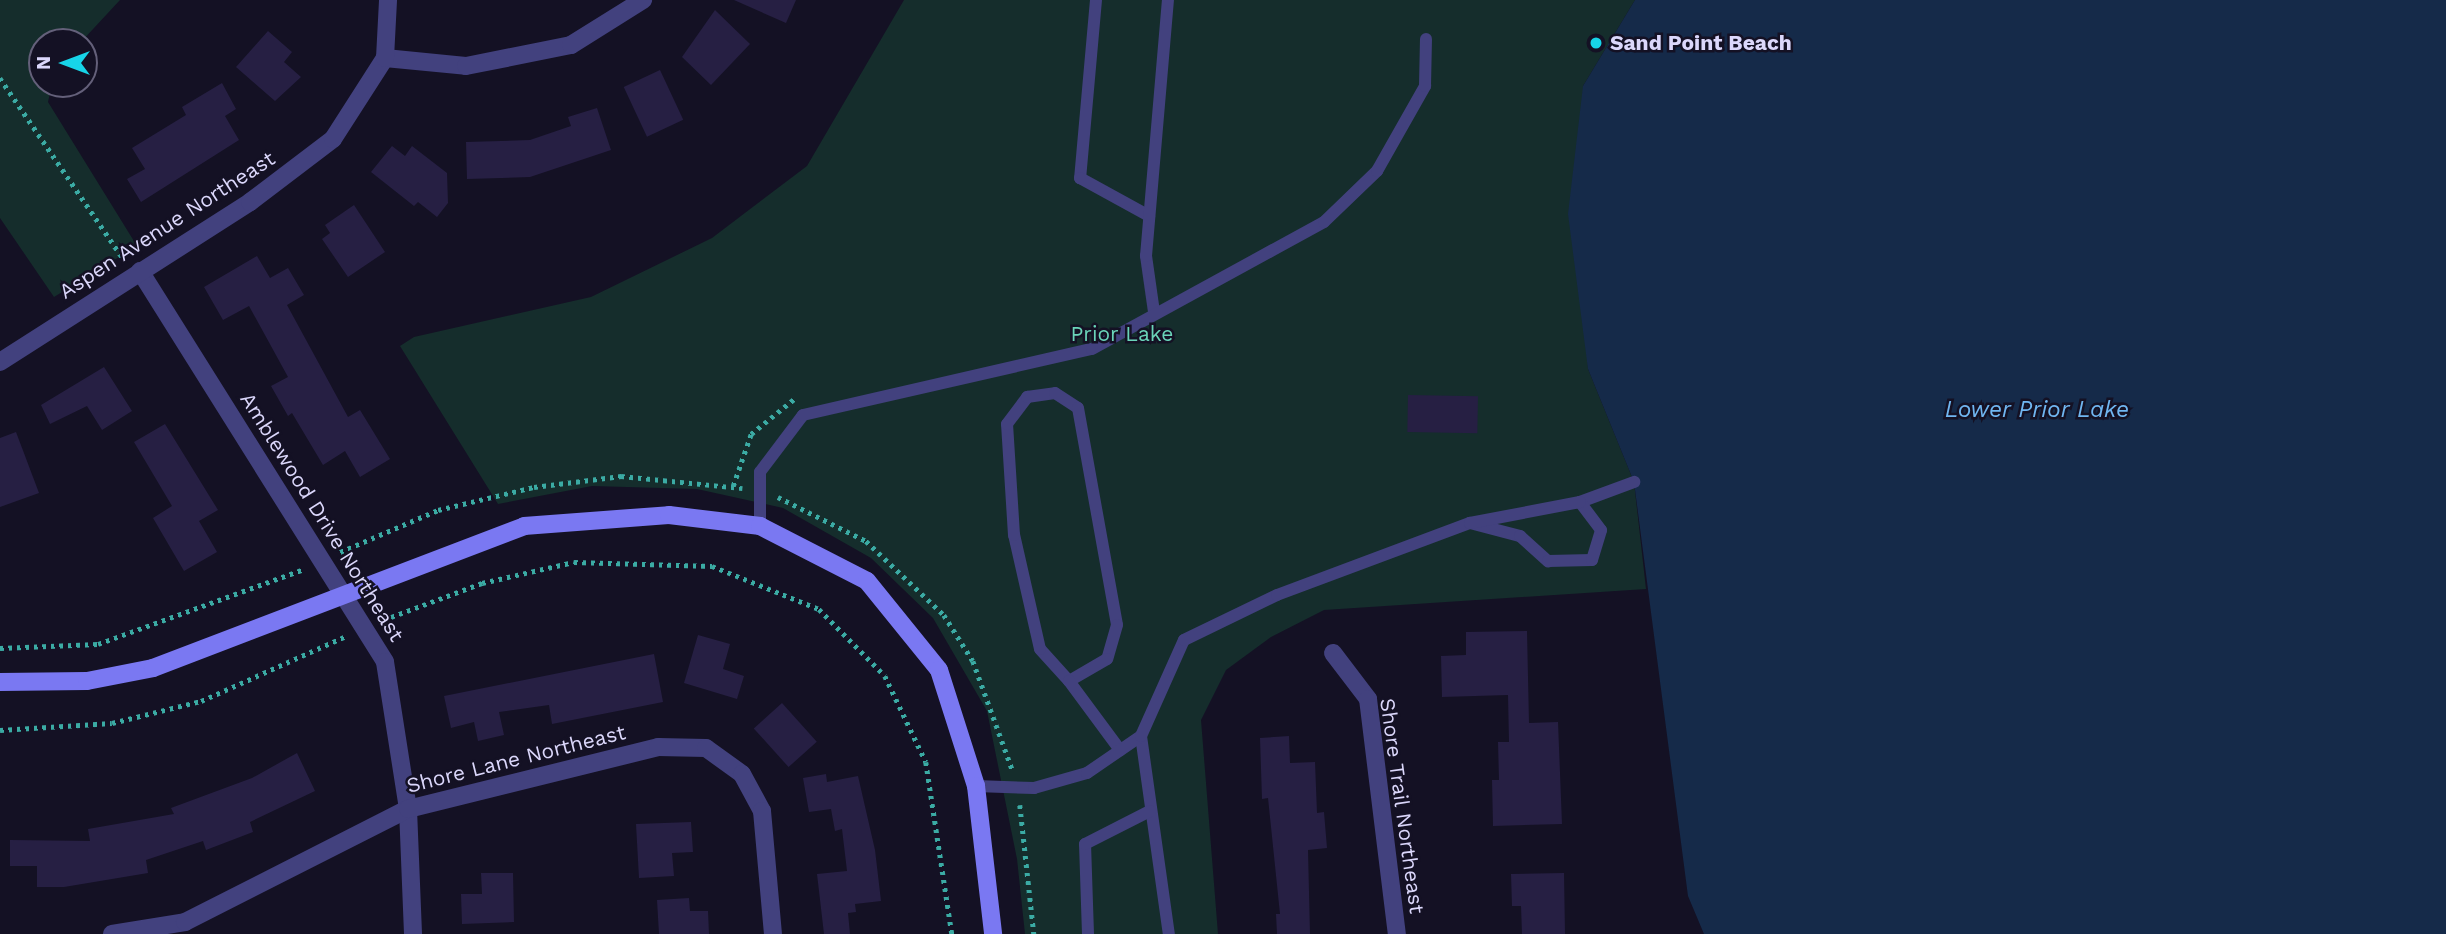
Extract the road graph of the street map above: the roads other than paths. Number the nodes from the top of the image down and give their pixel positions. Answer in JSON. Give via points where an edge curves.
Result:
{"nodes":[{"id":1,"x":388,"y":0,"type":"edge"},
{"id":2,"x":643,"y":0,"type":"edge"},
{"id":3,"x":1096,"y":0,"type":"edge"},
{"id":4,"x":1168,"y":0,"type":"edge"},
{"id":5,"x":1426,"y":39,"type":"dead end"},
{"id":6,"x":385,"y":58,"type":"junction"},
{"id":7,"x":1150,"y":216,"type":"junction"},
{"id":8,"x":137,"y":273,"type":"junction"},
{"id":9,"x":1154,"y":312,"type":"junction"},
{"id":10,"x":0,"y":362,"type":"edge"},
{"id":11,"x":1634,"y":482,"type":"dead end"},
{"id":12,"x":1580,"y":502,"type":"junction"},
{"id":13,"x":1470,"y":523,"type":"junction"},
{"id":14,"x":760,"y":526,"type":"junction"},
{"id":15,"x":345,"y":595,"type":"junction"},
{"id":16,"x":1333,"y":653,"type":"dead end"},
{"id":17,"x":1069,"y":681,"type":"junction"},
{"id":18,"x":0,"y":682,"type":"edge"},
{"id":19,"x":1141,"y":736,"type":"junction"},
{"id":20,"x":1120,"y":750,"type":"junction"},
{"id":21,"x":976,"y":786,"type":"junction"},
{"id":22,"x":408,"y":808,"type":"junction"},
{"id":23,"x":1150,"y":811,"type":"junction"},
{"id":24,"x":112,"y":934,"type":"edge"},
{"id":25,"x":413,"y":934,"type":"edge"},
{"id":26,"x":773,"y":934,"type":"edge"},
{"id":27,"x":993,"y":934,"type":"edge"},
{"id":28,"x":1088,"y":934,"type":"edge"},
{"id":29,"x":1169,"y":934,"type":"edge"},
{"id":30,"x":1397,"y":934,"type":"edge"}],
"edges":[{"from":1,"to":6,"type":"street","name":"Aspen Avenue Northeast"},
{"from":2,"to":6,"type":"street","via":[[571,45],[466,66]]},
{"from":3,"to":7,"type":"lane","via":[[1080,178]]},
{"from":4,"to":7,"type":"lane"},
{"from":5,"to":9,"type":"lane","via":[[1425,86],[1377,171],[1324,222]]},
{"from":6,"to":8,"type":"street","name":"Aspen Avenue Northeast","via":[[333,139],[250,202]]},
{"from":7,"to":9,"type":"lane","via":[[1146,256]]},
{"from":8,"to":10,"type":"street","name":"Aspen Avenue Northeast"},
{"from":8,"to":15,"type":"street","name":"Amblewood Drive Northeast"},
{"from":9,"to":14,"type":"lane","via":[[1092,349],[803,415],[760,472]]},
{"from":11,"to":12,"type":"lane"},
{"from":12,"to":13,"type":"lane"},
{"from":12,"to":13,"type":"lane","via":[[1601,530],[1592,560],[1548,561],[1520,536]]},
{"from":13,"to":19,"type":"lane","via":[[1312,581],[1184,640]]},
{"from":14,"to":15,"type":"street","via":[[669,515],[524,526]]},
{"from":14,"to":21,"type":"street","via":[[867,581],[939,670]]},
{"from":15,"to":18,"type":"street","via":[[153,668],[87,681]]},
{"from":15,"to":22,"type":"street","name":"Amblewood Drive Northeast","via":[[386,662]]},
{"from":16,"to":30,"type":"street","name":"Shore Trail Northeast","via":[[1368,699]]},
{"from":17,"to":17,"type":"lane","via":[[1107,659],[1117,625],[1078,408],[1055,393],[1027,397],[1007,425],[1014,535],[1040,649]]},
{"from":17,"to":20,"type":"lane"},
{"from":19,"to":20,"type":"lane"},
{"from":19,"to":23,"type":"lane"},
{"from":20,"to":21,"type":"lane","via":[[1087,773],[1018,788]]},
{"from":21,"to":27,"type":"street"},
{"from":22,"to":24,"type":"street","name":"Shore Lane Northeast","via":[[185,922]]},
{"from":22,"to":25,"type":"street","name":"Amblewood Drive Northeast"},
{"from":22,"to":26,"type":"street","name":"Shore Lane Northeast","via":[[658,747],[706,748],[742,774],[762,811]]},
{"from":23,"to":28,"type":"lane","via":[[1085,844]]},
{"from":23,"to":29,"type":"lane"}]}
